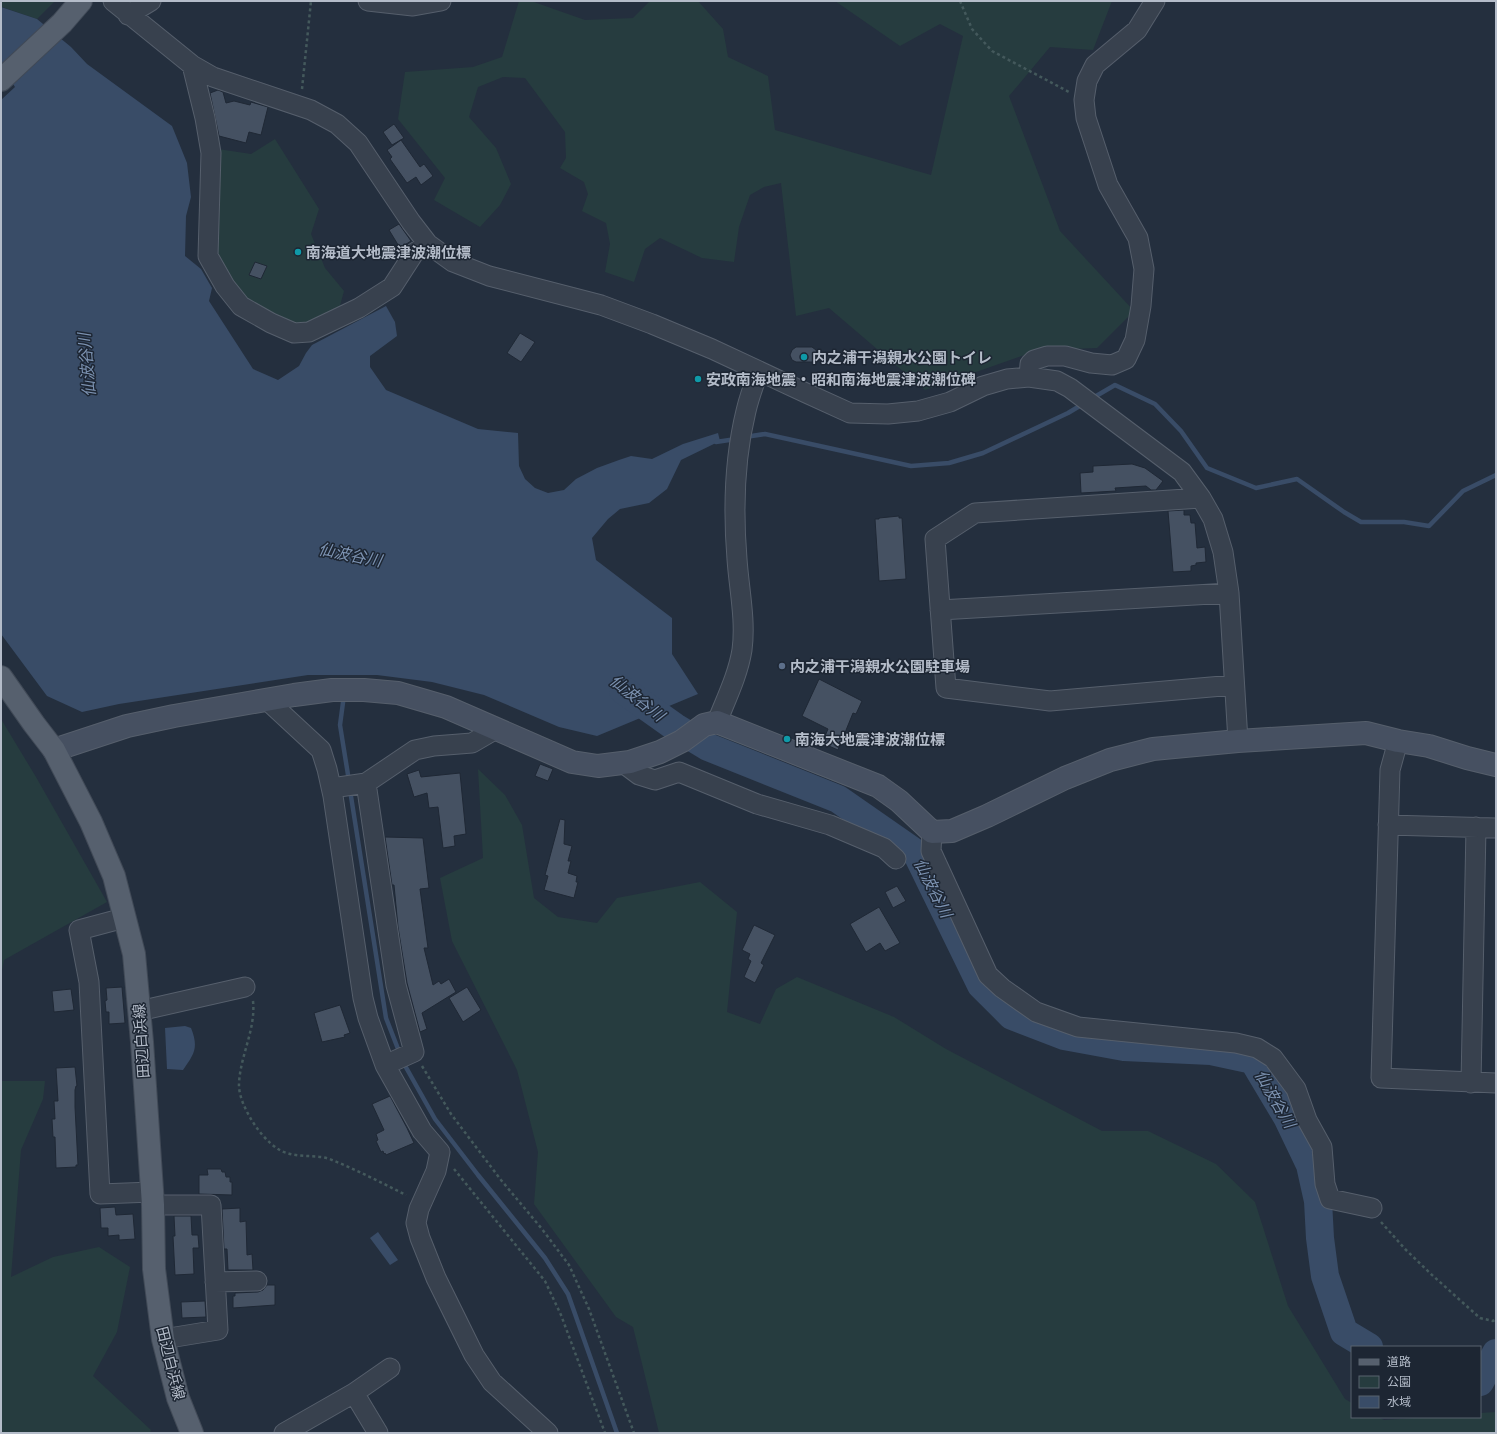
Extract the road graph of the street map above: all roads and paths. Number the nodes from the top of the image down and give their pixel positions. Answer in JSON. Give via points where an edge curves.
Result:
{"nodes":[{"id":1,"x":81,"y":1,"type":"edge"},
{"id":2,"x":113,"y":1,"type":"edge"},
{"id":3,"x":151,"y":1,"type":"edge"},
{"id":4,"x":368,"y":1,"type":"edge"},
{"id":5,"x":441,"y":1,"type":"edge"},
{"id":6,"x":960,"y":1,"type":"edge"},
{"id":7,"x":1155,"y":1,"type":"edge"},
{"id":8,"x":128,"y":15,"type":"junction"},
{"id":9,"x":192,"y":65,"type":"junction"},
{"id":10,"x":2,"y":79,"type":"edge"},
{"id":11,"x":1084,"y":100,"type":"junction"},
{"id":12,"x":428,"y":244,"type":"junction"},
{"id":13,"x":759,"y":371,"type":"junction"},
{"id":14,"x":1029,"y":377,"type":"junction"},
{"id":15,"x":1201,"y":498,"type":"junction"},
{"id":16,"x":1229,"y":593,"type":"junction"},
{"id":17,"x":940,"y":610,"type":"junction"},
{"id":18,"x":1,"y":677,"type":"edge"},
{"id":19,"x":1234,"y":685,"type":"junction"},
{"id":20,"x":267,"y":700,"type":"junction"},
{"id":21,"x":710,"y":723,"type":"junction"},
{"id":22,"x":496,"y":729,"type":"junction"},
{"id":23,"x":1238,"y":741,"type":"junction"},
{"id":24,"x":1398,"y":741,"type":"junction"},
{"id":25,"x":54,"y":750,"type":"junction"},
{"id":26,"x":627,"y":762,"type":"junction"},
{"id":27,"x":1496,"y":765,"type":"edge"},
{"id":28,"x":362,"y":784,"type":"junction"},
{"id":29,"x":335,"y":787,"type":"junction"},
{"id":30,"x":1388,"y":825,"type":"junction"},
{"id":31,"x":1476,"y":827,"type":"junction"},
{"id":32,"x":1496,"y":828,"type":"edge"},
{"id":33,"x":932,"y":832,"type":"junction"},
{"id":34,"x":896,"y":859,"type":"dead end"},
{"id":35,"x":124,"y":918,"type":"junction"},
{"id":36,"x":245,"y":987,"type":"joint"},
{"id":37,"x":139,"y":1011,"type":"junction"},
{"id":38,"x":400,"y":1059,"type":"junction"},
{"id":39,"x":1471,"y":1083,"type":"junction"},
{"id":40,"x":1496,"y":1083,"type":"edge"},
{"id":41,"x":440,"y":1152,"type":"junction"},
{"id":42,"x":152,"y":1199,"type":"junction"},
{"id":43,"x":422,"y":1202,"type":"junction"},
{"id":44,"x":1372,"y":1208,"type":"joint"},
{"id":45,"x":257,"y":1281,"type":"dead end"},
{"id":46,"x":215,"y":1282,"type":"junction"},
{"id":47,"x":1496,"y":1318,"type":"edge"},
{"id":48,"x":163,"y":1339,"type":"junction"},
{"id":49,"x":390,"y":1368,"type":"dead end"},
{"id":50,"x":354,"y":1393,"type":"junction"},
{"id":51,"x":192,"y":1433,"type":"edge"},
{"id":52,"x":284,"y":1433,"type":"edge"},
{"id":53,"x":378,"y":1433,"type":"edge"},
{"id":54,"x":548,"y":1433,"type":"edge"},
{"id":55,"x":605,"y":1433,"type":"edge"},
{"id":56,"x":634,"y":1433,"type":"edge"}],
"edges":[{"from":1,"to":10,"type":"main road","via":[[62,23]]},
{"from":2,"to":8,"type":"street"},
{"from":3,"to":8,"type":"street"},
{"from":4,"to":5,"type":"street","via":[[413,6]]},
{"from":6,"to":11,"type":"path","via":[[972,29],[992,51]]},
{"from":7,"to":11,"type":"street","via":[[1137,30],[1095,65]]},
{"from":8,"to":9,"type":"street"},
{"from":9,"to":12,"type":"street","via":[[213,77],[311,110],[337,124],[358,143]]},
{"from":9,"to":12,"type":"street","via":[[211,153],[208,256],[241,306],[294,333],[309,332],[359,308],[392,287],[414,253]]},
{"from":11,"to":14,"type":"street","via":[[1086,118],[1108,185],[1138,238],[1144,269],[1135,340],[1126,359],[1112,365],[1065,356],[1047,356],[1030,364]]},
{"from":12,"to":13,"type":"street","via":[[460,265],[489,276],[600,305],[697,343]]},
{"from":13,"to":14,"type":"street","via":[[850,412],[888,414],[918,412],[950,402],[983,386],[1007,379]]},
{"from":13,"to":21,"type":"street","via":[[742,429],[734,509],[742,613],[742,650],[736,672]]},
{"from":14,"to":15,"type":"street","via":[[1056,382],[1070,388],[1182,472]]},
{"from":15,"to":16,"type":"street","via":[[1213,519]]},
{"from":15,"to":17,"type":"street","via":[[975,513],[935,539]]},
{"from":16,"to":17,"type":"street"},
{"from":16,"to":19,"type":"street"},
{"from":17,"to":19,"type":"street","via":[[946,688],[1050,701]]},
{"from":18,"to":25,"type":"main road","name":"田辺白浜線"},
{"from":19,"to":23,"type":"street"},
{"from":20,"to":22,"type":"street","via":[[332,690],[398,693],[446,707]]},
{"from":20,"to":25,"type":"street","via":[[126,726]]},
{"from":20,"to":29,"type":"street","via":[[321,750]]},
{"from":21,"to":26,"type":"street","via":[[660,752]]},
{"from":21,"to":33,"type":"street","via":[[878,786],[899,801]]},
{"from":22,"to":26,"type":"street","via":[[572,762],[598,766]]},
{"from":22,"to":28,"type":"street","via":[[472,743],[415,750]]},
{"from":23,"to":24,"type":"street","via":[[1366,733]]},
{"from":23,"to":33,"type":"street","via":[[1153,749],[1110,760],[1064,778],[952,831]]},
{"from":24,"to":27,"type":"street","via":[[1429,746]]},
{"from":24,"to":30,"type":"street","via":[[1390,770]]},
{"from":25,"to":35,"type":"main road","name":"田辺白浜線","via":[[92,822],[114,876]]},
{"from":26,"to":34,"type":"street","via":[[639,775],[656,780],[679,772],[757,804],[830,826],[884,848]]},
{"from":28,"to":29,"type":"street"},
{"from":28,"to":38,"type":"street","via":[[396,985]]},
{"from":29,"to":38,"type":"street","via":[[363,998],[368,1018]]},
{"from":30,"to":31,"type":"street"},
{"from":30,"to":39,"type":"street","via":[[1381,1078]]},
{"from":31,"to":32,"type":"street"},
{"from":31,"to":39,"type":"street"},
{"from":33,"to":44,"type":"street","via":[[931,851],[988,975],[1002,988],[1036,1012],[1078,1027],[1236,1043],[1257,1048],[1273,1058],[1296,1088],[1307,1120],[1322,1146],[1325,1184],[1330,1199]]},
{"from":35,"to":37,"type":"main road","name":"田辺白浜線","via":[[134,954]]},
{"from":35,"to":42,"type":"street","via":[[79,930],[89,982],[100,1194]]},
{"from":36,"to":37,"type":"street"},
{"from":36,"to":43,"type":"path","via":[[253,996],[254,1009],[239,1084],[248,1114],[259,1131],[273,1146],[286,1153],[331,1159]]},
{"from":37,"to":42,"type":"main road","name":"田辺白浜線"},
{"from":38,"to":41,"type":"street","via":[[422,1131]]},
{"from":38,"to":56,"type":"path","via":[[451,1114],[569,1265],[589,1309]]},
{"from":39,"to":40,"type":"street"},
{"from":41,"to":43,"type":"street","via":[[436,1171]]},
{"from":41,"to":55,"type":"path","via":[[446,1156],[545,1281],[561,1315]]},
{"from":42,"to":46,"type":"street","via":[[211,1204]]},
{"from":42,"to":48,"type":"main road","name":"田辺白浜線","via":[[154,1269]]},
{"from":43,"to":54,"type":"street","via":[[416,1223],[420,1238],[436,1278],[474,1356],[492,1382]]},
{"from":44,"to":47,"type":"path","via":[[1405,1249],[1432,1276],[1480,1318],[1493,1321]]},
{"from":45,"to":46,"type":"street"},
{"from":46,"to":48,"type":"street","via":[[218,1330]]},
{"from":48,"to":51,"type":"main road","name":"田辺白浜線","via":[[178,1398]]},
{"from":49,"to":50,"type":"street"},
{"from":50,"to":52,"type":"street"},
{"from":50,"to":53,"type":"street"}]}
